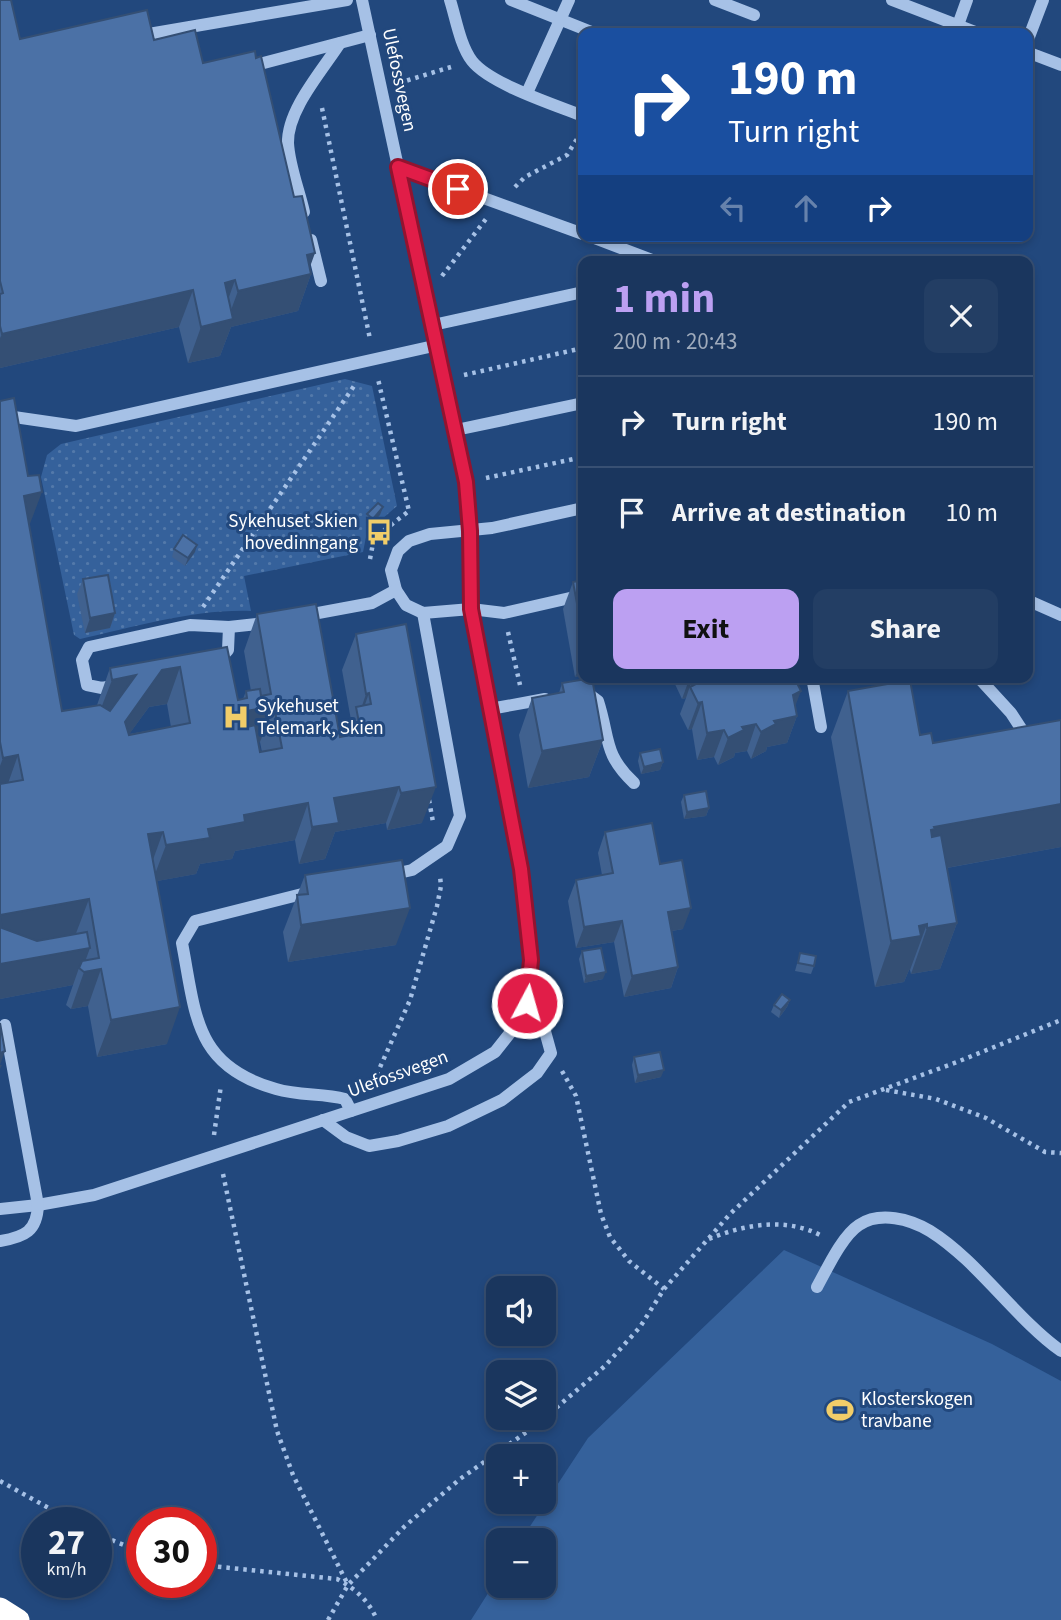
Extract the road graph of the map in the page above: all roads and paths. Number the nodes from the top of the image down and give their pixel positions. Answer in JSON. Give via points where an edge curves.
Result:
{"nodes":[{"id":1,"x":347,"y":0,"type":"edge"},
{"id":2,"x":362,"y":0,"type":"edge"},
{"id":3,"x":450,"y":0,"type":"edge"},
{"id":4,"x":511,"y":0,"type":"edge"},
{"id":5,"x":569,"y":0,"type":"edge"},
{"id":6,"x":715,"y":0,"type":"edge"},
{"id":7,"x":967,"y":0,"type":"edge"},
{"id":8,"x":1043,"y":0,"type":"edge"},
{"id":9,"x":898,"y":1,"type":"edge"},
{"id":10,"x":754,"y":15,"type":"dead end"},
{"id":11,"x":560,"y":19,"type":"junction"},
{"id":12,"x":958,"y":25,"type":"junction"},
{"id":13,"x":582,"y":28,"type":"edge"},
{"id":14,"x":966,"y":28,"type":"edge"},
{"id":15,"x":1032,"y":28,"type":"edge"},
{"id":16,"x":370,"y":35,"type":"junction"},
{"id":17,"x":121,"y":38,"type":"edge"},
{"id":18,"x":340,"y":43,"type":"junction"},
{"id":19,"x":1033,"y":54,"type":"edge"},
{"id":20,"x":472,"y":61,"type":"junction"},
{"id":21,"x":1061,"y":65,"type":"edge"},
{"id":22,"x":240,"y":69,"type":"edge"},
{"id":23,"x":314,"y":83,"type":"junction"},
{"id":24,"x":398,"y":83,"type":"dead end"},
{"id":25,"x":527,"y":93,"type":"junction"},
{"id":26,"x":578,"y":114,"type":"edge"},
{"id":27,"x":398,"y":167,"type":"junction"},
{"id":28,"x":578,"y":232,"type":"edge"},
{"id":29,"x":605,"y":242,"type":"edge"},
{"id":30,"x":642,"y":256,"type":"edge"},
{"id":31,"x":321,"y":281,"type":"dead end"},
{"id":32,"x":578,"y":293,"type":"edge"},
{"id":33,"x":433,"y":325,"type":"junction"},
{"id":34,"x":371,"y":344,"type":"dead end"},
{"id":35,"x":438,"y":345,"type":"junction"},
{"id":36,"x":578,"y":349,"type":"edge"},
{"id":37,"x":463,"y":376,"type":"dead end"},
{"id":38,"x":379,"y":379,"type":"dead end"},
{"id":39,"x":368,"y":381,"type":"dead end"},
{"id":40,"x":357,"y":382,"type":"dead end"},
{"id":41,"x":578,"y":403,"type":"edge"},
{"id":42,"x":0,"y":415,"type":"edge"},
{"id":43,"x":456,"y":430,"type":"junction"},
{"id":44,"x":578,"y":458,"type":"edge"},
{"id":45,"x":486,"y":478,"type":"dead end"},
{"id":46,"x":578,"y":510,"type":"edge"},
{"id":47,"x":470,"y":531,"type":"junction"},
{"id":48,"x":396,"y":590,"type":"junction"},
{"id":49,"x":578,"y":596,"type":"edge"},
{"id":50,"x":1033,"y":602,"type":"edge"},
{"id":51,"x":471,"y":609,"type":"junction"},
{"id":52,"x":1060,"y":611,"type":"edge"},
{"id":53,"x":423,"y":613,"type":"junction"},
{"id":54,"x":504,"y":613,"type":"junction"},
{"id":55,"x":190,"y":625,"type":"junction"},
{"id":56,"x":229,"y":626,"type":"junction"},
{"id":57,"x":204,"y":667,"type":"edge"},
{"id":58,"x":130,"y":683,"type":"edge"},
{"id":59,"x":813,"y":683,"type":"edge"},
{"id":60,"x":984,"y":683,"type":"edge"},
{"id":61,"x":524,"y":703,"type":"junction"},
{"id":62,"x":490,"y":709,"type":"junction"},
{"id":63,"x":821,"y":727,"type":"dead end"},
{"id":64,"x":1016,"y":750,"type":"edge"},
{"id":65,"x":634,"y":783,"type":"dead end"},
{"id":66,"x":438,"y":852,"type":"junction"},
{"id":67,"x":373,"y":878,"type":"edge"},
{"id":68,"x":322,"y":890,"type":"edge"},
{"id":69,"x":527,"y":1003,"type":"junction"},
{"id":70,"x":1061,"y":1020,"type":"edge"},
{"id":71,"x":5,"y":1025,"type":"dead end"},
{"id":72,"x":551,"y":1053,"type":"junction"},
{"id":73,"x":224,"y":1065,"type":"junction"},
{"id":74,"x":884,"y":1090,"type":"junction"},
{"id":75,"x":351,"y":1111,"type":"junction"},
{"id":76,"x":323,"y":1120,"type":"junction"},
{"id":77,"x":214,"y":1136,"type":"dead end"},
{"id":78,"x":1061,"y":1153,"type":"edge"},
{"id":79,"x":222,"y":1170,"type":"dead end"},
{"id":80,"x":38,"y":1205,"type":"junction"},
{"id":81,"x":0,"y":1209,"type":"edge"},
{"id":82,"x":0,"y":1241,"type":"edge"},
{"id":83,"x":706,"y":1241,"type":"junction"},
{"id":84,"x":839,"y":1250,"type":"junction"},
{"id":85,"x":817,"y":1287,"type":"dead end"},
{"id":86,"x":664,"y":1289,"type":"junction"},
{"id":87,"x":1061,"y":1351,"type":"edge"},
{"id":88,"x":0,"y":1481,"type":"edge"},
{"id":89,"x":47,"y":1507,"type":"edge"},
{"id":90,"x":217,"y":1567,"type":"edge"},
{"id":91,"x":348,"y":1585,"type":"junction"},
{"id":92,"x":0,"y":1608,"type":"edge"},
{"id":93,"x":19,"y":1620,"type":"edge"},
{"id":94,"x":328,"y":1620,"type":"edge"},
{"id":95,"x":377,"y":1620,"type":"edge"}],
"edges":[{"from":1,"to":17,"type":"street"},
{"from":2,"to":16,"type":"street","name":"Ulefossvegen"},
{"from":3,"to":20,"type":"street"},
{"from":4,"to":11,"type":"street"},
{"from":5,"to":11,"type":"street"},
{"from":6,"to":10,"type":"street"},
{"from":7,"to":12,"type":"street"},
{"from":8,"to":15,"type":"street"},
{"from":9,"to":12,"type":"street"},
{"from":11,"to":13,"type":"street"},
{"from":11,"to":25,"type":"street"},
{"from":12,"to":14,"type":"street"},
{"from":16,"to":18,"type":"street"},
{"from":16,"to":27,"type":"street","name":"Ulefossvegen"},
{"from":18,"to":22,"type":"street"},
{"from":18,"to":23,"type":"street"},
{"from":19,"to":21,"type":"street"},
{"from":20,"to":24,"type":"path"},
{"from":20,"to":25,"type":"street","via":[[487,74]]},
{"from":23,"to":31,"type":"street","via":[[289,127],[288,145]]},
{"from":23,"to":34,"type":"path"},
{"from":25,"to":26,"type":"street"},
{"from":27,"to":28,"type":"street"},
{"from":27,"to":33,"type":"street","name":"Ulefossvegen"},
{"from":29,"to":30,"type":"street"},
{"from":32,"to":33,"type":"street"},
{"from":33,"to":35,"type":"street","name":"Ulefossvegen"},
{"from":35,"to":42,"type":"street","via":[[76,426]]},
{"from":35,"to":43,"type":"street","name":"Ulefossvegen"},
{"from":36,"to":37,"type":"path"},
{"from":38,"to":39,"type":"path"},
{"from":40,"to":55,"type":"path"},
{"from":41,"to":43,"type":"street"},
{"from":43,"to":47,"type":"street","name":"Ulefossvegen"},
{"from":44,"to":45,"type":"path"},
{"from":46,"to":47,"type":"street"},
{"from":47,"to":48,"type":"street","via":[[430,534],[409,541],[398,551],[391,570]]},
{"from":47,"to":51,"type":"street","name":"Ulefossvegen"},
{"from":48,"to":53,"type":"street","via":[[406,605]]},
{"from":48,"to":56,"type":"street","via":[[372,603],[254,626]]},
{"from":49,"to":54,"type":"street"},
{"from":50,"to":52,"type":"street"},
{"from":51,"to":53,"type":"street"},
{"from":51,"to":54,"type":"street"},
{"from":51,"to":62,"type":"street","name":"Ulefossvegen"},
{"from":53,"to":66,"type":"street","via":[[460,816],[447,846]]},
{"from":54,"to":61,"type":"path"},
{"from":55,"to":56,"type":"street"},
{"from":55,"to":58,"type":"street","via":[[89,647],[82,660],[87,685],[102,688]]},
{"from":56,"to":57,"type":"street","via":[[228,650],[216,665]]},
{"from":59,"to":63,"type":"street"},
{"from":60,"to":64,"type":"street","via":[[1024,733],[1023,746]]},
{"from":61,"to":62,"type":"street"},
{"from":61,"to":65,"type":"street","via":[[590,695],[598,701],[611,755]]},
{"from":62,"to":69,"type":"street","name":"Ulefossvegen","via":[[521,869],[531,960]]},
{"from":66,"to":67,"type":"street","via":[[412,870]]},
{"from":66,"to":75,"type":"path","via":[[441,886],[410,1000],[377,1074]]},
{"from":68,"to":73,"type":"street","via":[[195,921],[188,932],[183,943],[196,1016],[206,1043]]},
{"from":69,"to":72,"type":"street","via":[[543,1024]]},
{"from":69,"to":75,"type":"street","name":"Ulefossvegen","via":[[495,1052],[449,1079]]},
{"from":70,"to":74,"type":"path"},
{"from":71,"to":80,"type":"street"},
{"from":72,"to":76,"type":"street","via":[[537,1073],[502,1100],[448,1126],[398,1141],[369,1146],[345,1137]]},
{"from":72,"to":86,"type":"path","via":[[576,1096],[610,1237],[629,1261]]},
{"from":73,"to":75,"type":"street","via":[[277,1090],[345,1099]]},
{"from":73,"to":77,"type":"path"},
{"from":74,"to":78,"type":"path","via":[[936,1099],[986,1118],[1045,1152]]},
{"from":74,"to":83,"type":"path","via":[[849,1102]]},
{"from":75,"to":76,"type":"street","name":"Ulefossvegen"},
{"from":76,"to":80,"type":"street","name":"Ulefossvegen","via":[[94,1195]]},
{"from":79,"to":91,"type":"path","via":[[277,1431],[293,1475]]},
{"from":80,"to":81,"type":"street","name":"Ulefossvegen"},
{"from":80,"to":82,"type":"street","via":[[31,1231]]},
{"from":83,"to":84,"type":"path","via":[[740,1228],[788,1225],[815,1232]]},
{"from":83,"to":86,"type":"path"},
{"from":84,"to":85,"type":"street"},
{"from":84,"to":87,"type":"street","via":[[849,1233],[872,1219],[910,1221],[964,1259]]},
{"from":86,"to":91,"type":"path","via":[[640,1327],[605,1366],[535,1426],[440,1495]]},
{"from":88,"to":89,"type":"path"},
{"from":90,"to":91,"type":"path","via":[[328,1577]]},
{"from":91,"to":94,"type":"path"},
{"from":91,"to":95,"type":"path","via":[[370,1603]]},
{"from":92,"to":93,"type":"highway"}]}
